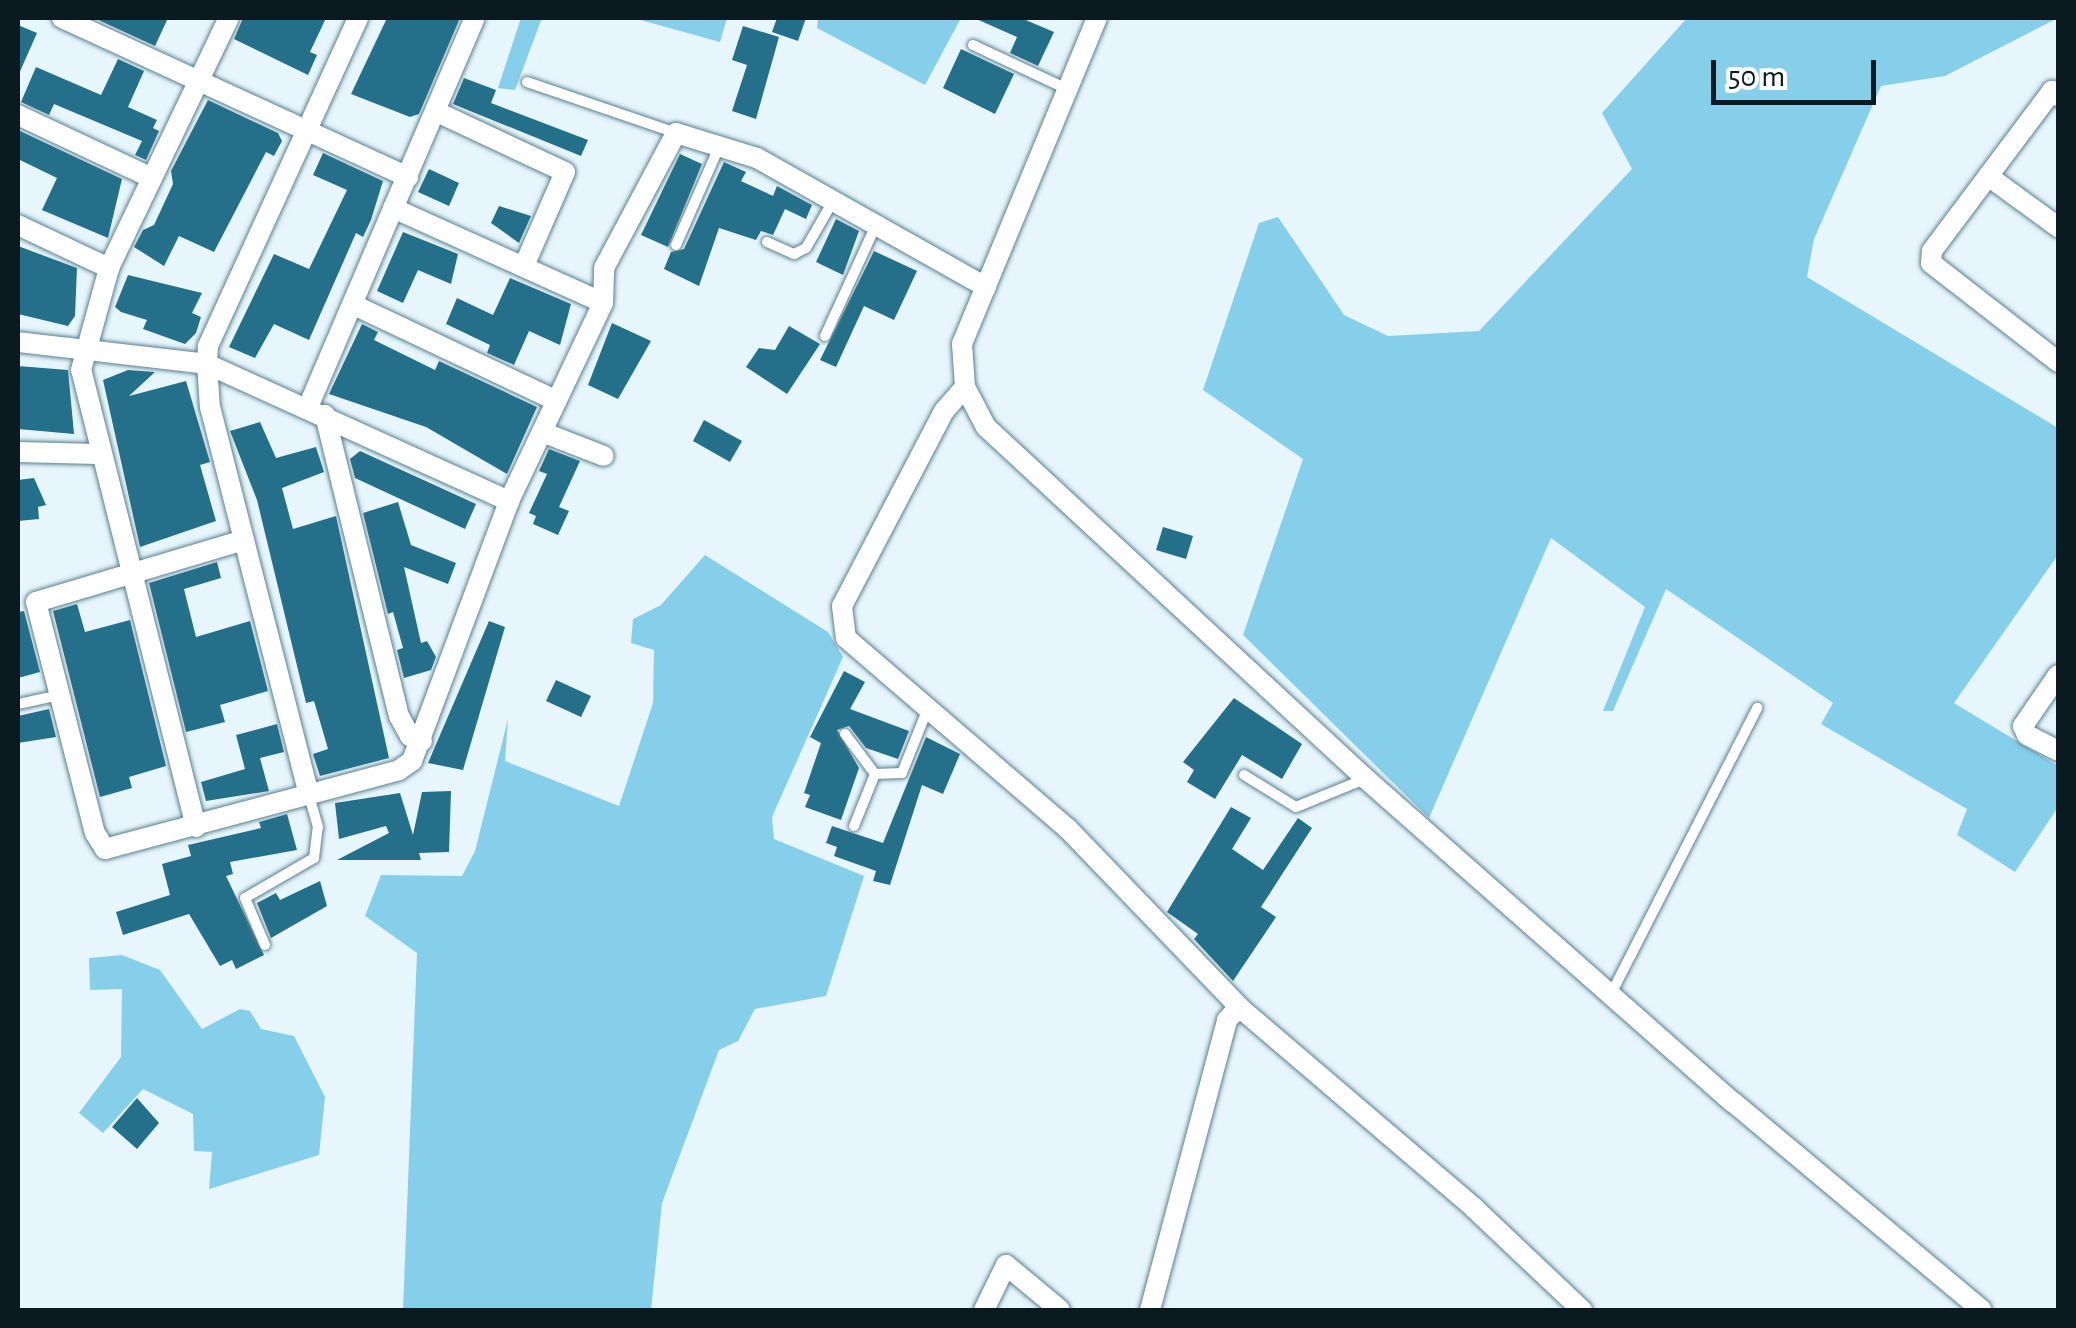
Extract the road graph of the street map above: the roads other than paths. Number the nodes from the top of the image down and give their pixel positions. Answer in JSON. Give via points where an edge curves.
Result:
{"nodes":[{"id":1,"x":62,"y":18,"type":"edge"},
{"id":2,"x":229,"y":18,"type":"edge"},
{"id":3,"x":358,"y":18,"type":"edge"},
{"id":4,"x":475,"y":18,"type":"edge"},
{"id":5,"x":1096,"y":18,"type":"edge"},
{"id":6,"x":100,"y":26,"type":"edge"},
{"id":7,"x":973,"y":45,"type":"dead end"},
{"id":8,"x":196,"y":81,"type":"junction"},
{"id":9,"x":526,"y":82,"type":"dead end"},
{"id":10,"x":1067,"y":89,"type":"junction"},
{"id":11,"x":2058,"y":96,"type":"edge"},
{"id":12,"x":439,"y":114,"type":"junction"},
{"id":13,"x":18,"y":116,"type":"edge"},
{"id":14,"x":305,"y":131,"type":"junction"},
{"id":15,"x":676,"y":133,"type":"junction"},
{"id":16,"x":721,"y":144,"type":"junction"},
{"id":17,"x":1988,"y":176,"type":"junction"},
{"id":18,"x":150,"y":177,"type":"junction"},
{"id":19,"x":408,"y":177,"type":"junction"},
{"id":20,"x":832,"y":200,"type":"junction"},
{"id":21,"x":394,"y":208,"type":"junction"},
{"id":22,"x":18,"y":225,"type":"edge"},
{"id":23,"x":876,"y":225,"type":"junction"},
{"id":24,"x":2058,"y":226,"type":"edge"},
{"id":25,"x":767,"y":242,"type":"dead end"},
{"id":26,"x":676,"y":245,"type":"dead end"},
{"id":27,"x":524,"y":266,"type":"junction"},
{"id":28,"x":108,"y":268,"type":"junction"},
{"id":29,"x":986,"y":287,"type":"junction"},
{"id":30,"x":603,"y":303,"type":"junction"},
{"id":31,"x":356,"y":306,"type":"junction"},
{"id":32,"x":825,"y":336,"type":"dead end"},
{"id":33,"x":18,"y":342,"type":"edge"},
{"id":34,"x":84,"y":349,"type":"junction"},
{"id":35,"x":2058,"y":362,"type":"edge"},
{"id":36,"x":207,"y":364,"type":"junction"},
{"id":37,"x":964,"y":387,"type":"junction"},
{"id":38,"x":558,"y":401,"type":"junction"},
{"id":39,"x":317,"y":410,"type":"junction"},
{"id":40,"x":542,"y":432,"type":"junction"},
{"id":41,"x":18,"y":452,"type":"edge"},
{"id":42,"x":97,"y":454,"type":"junction"},
{"id":43,"x":604,"y":456,"type":"dead end"},
{"id":44,"x":508,"y":501,"type":"junction"},
{"id":45,"x":244,"y":540,"type":"junction"},
{"id":46,"x":129,"y":570,"type":"junction"},
{"id":47,"x":2058,"y":675,"type":"edge"},
{"id":48,"x":61,"y":694,"type":"junction"},
{"id":49,"x":18,"y":704,"type":"edge"},
{"id":50,"x":928,"y":708,"type":"junction"},
{"id":51,"x":1758,"y":708,"type":"dead end"},
{"id":52,"x":845,"y":734,"type":"dead end"},
{"id":53,"x":422,"y":741,"type":"junction"},
{"id":54,"x":2058,"y":751,"type":"edge"},
{"id":55,"x":876,"y":774,"type":"junction"},
{"id":56,"x":1244,"y":775,"type":"dead end"},
{"id":57,"x":1366,"y":779,"type":"junction"},
{"id":58,"x":308,"y":794,"type":"junction"},
{"id":59,"x":854,"y":826,"type":"dead end"},
{"id":60,"x":196,"y":827,"type":"junction"},
{"id":61,"x":265,"y":945,"type":"dead end"},
{"id":62,"x":1613,"y":990,"type":"junction"},
{"id":63,"x":1240,"y":1007,"type":"junction"},
{"id":64,"x":984,"y":1310,"type":"edge"},
{"id":65,"x":1060,"y":1310,"type":"edge"},
{"id":66,"x":1150,"y":1310,"type":"edge"},
{"id":67,"x":1582,"y":1310,"type":"edge"},
{"id":68,"x":1982,"y":1310,"type":"edge"}],
"edges":[{"from":1,"to":6,"type":"street"},
{"from":2,"to":8,"type":"street"},
{"from":3,"to":14,"type":"street"},
{"from":4,"to":12,"type":"street"},
{"from":5,"to":10,"type":"street"},
{"from":6,"to":8,"type":"street"},
{"from":7,"to":10,"type":"lane"},
{"from":8,"to":14,"type":"street"},
{"from":8,"to":18,"type":"street"},
{"from":9,"to":15,"type":"lane"},
{"from":10,"to":29,"type":"street"},
{"from":11,"to":17,"type":"street","via":[[2052,91]]},
{"from":12,"to":19,"type":"street"},
{"from":12,"to":27,"type":"street","via":[[565,172]]},
{"from":13,"to":18,"type":"street"},
{"from":14,"to":19,"type":"street"},
{"from":14,"to":36,"type":"street","via":[[208,346]]},
{"from":15,"to":16,"type":"street"},
{"from":15,"to":30,"type":"street","via":[[604,268]]},
{"from":16,"to":20,"type":"street"},
{"from":16,"to":26,"type":"lane"},
{"from":17,"to":24,"type":"street"},
{"from":17,"to":35,"type":"street","via":[[1932,251],[1931,263]]},
{"from":18,"to":28,"type":"street"},
{"from":19,"to":21,"type":"street"},
{"from":20,"to":23,"type":"street"},
{"from":20,"to":25,"type":"lane","via":[[806,248],[794,254]]},
{"from":21,"to":27,"type":"street"},
{"from":21,"to":31,"type":"street"},
{"from":22,"to":28,"type":"street"},
{"from":23,"to":29,"type":"street"},
{"from":23,"to":32,"type":"lane"},
{"from":27,"to":30,"type":"street"},
{"from":28,"to":34,"type":"street"},
{"from":29,"to":37,"type":"street","via":[[962,344]]},
{"from":30,"to":38,"type":"street"},
{"from":31,"to":38,"type":"street"},
{"from":31,"to":39,"type":"street"},
{"from":33,"to":34,"type":"street"},
{"from":34,"to":36,"type":"street"},
{"from":34,"to":42,"type":"street","via":[[83,397]]},
{"from":36,"to":39,"type":"street"},
{"from":36,"to":45,"type":"street","via":[[210,408]]},
{"from":37,"to":50,"type":"street","via":[[944,411],[842,606],[846,638]]},
{"from":37,"to":57,"type":"street","via":[[986,427]]},
{"from":38,"to":40,"type":"street"},
{"from":39,"to":44,"type":"street"},
{"from":39,"to":53,"type":"street","via":[[399,716],[410,736]]},
{"from":40,"to":43,"type":"street"},
{"from":40,"to":44,"type":"street"},
{"from":41,"to":42,"type":"street"},
{"from":42,"to":46,"type":"street"},
{"from":44,"to":53,"type":"street"},
{"from":45,"to":46,"type":"street"},
{"from":45,"to":58,"type":"street"},
{"from":46,"to":48,"type":"street","via":[[36,602]]},
{"from":46,"to":60,"type":"street"},
{"from":47,"to":54,"type":"street","via":[[2024,726],[2027,735]]},
{"from":48,"to":49,"type":"lane"},
{"from":48,"to":60,"type":"street","via":[[99,844],[112,848]]},
{"from":50,"to":55,"type":"lane","via":[[902,773]]},
{"from":50,"to":63,"type":"street","via":[[1068,829]]},
{"from":51,"to":62,"type":"lane"},
{"from":52,"to":55,"type":"lane"},
{"from":53,"to":58,"type":"street","via":[[399,770]]},
{"from":55,"to":59,"type":"lane"},
{"from":56,"to":57,"type":"lane","via":[[1296,807]]},
{"from":57,"to":62,"type":"street"},
{"from":58,"to":60,"type":"street"},
{"from":58,"to":61,"type":"lane","via":[[318,827],[314,858],[245,898]]},
{"from":62,"to":68,"type":"street","via":[[1733,1102]]},
{"from":63,"to":66,"type":"street","via":[[1228,1020]]},
{"from":63,"to":67,"type":"street"},
{"from":64,"to":65,"type":"street","via":[[1006,1265]]}]}
